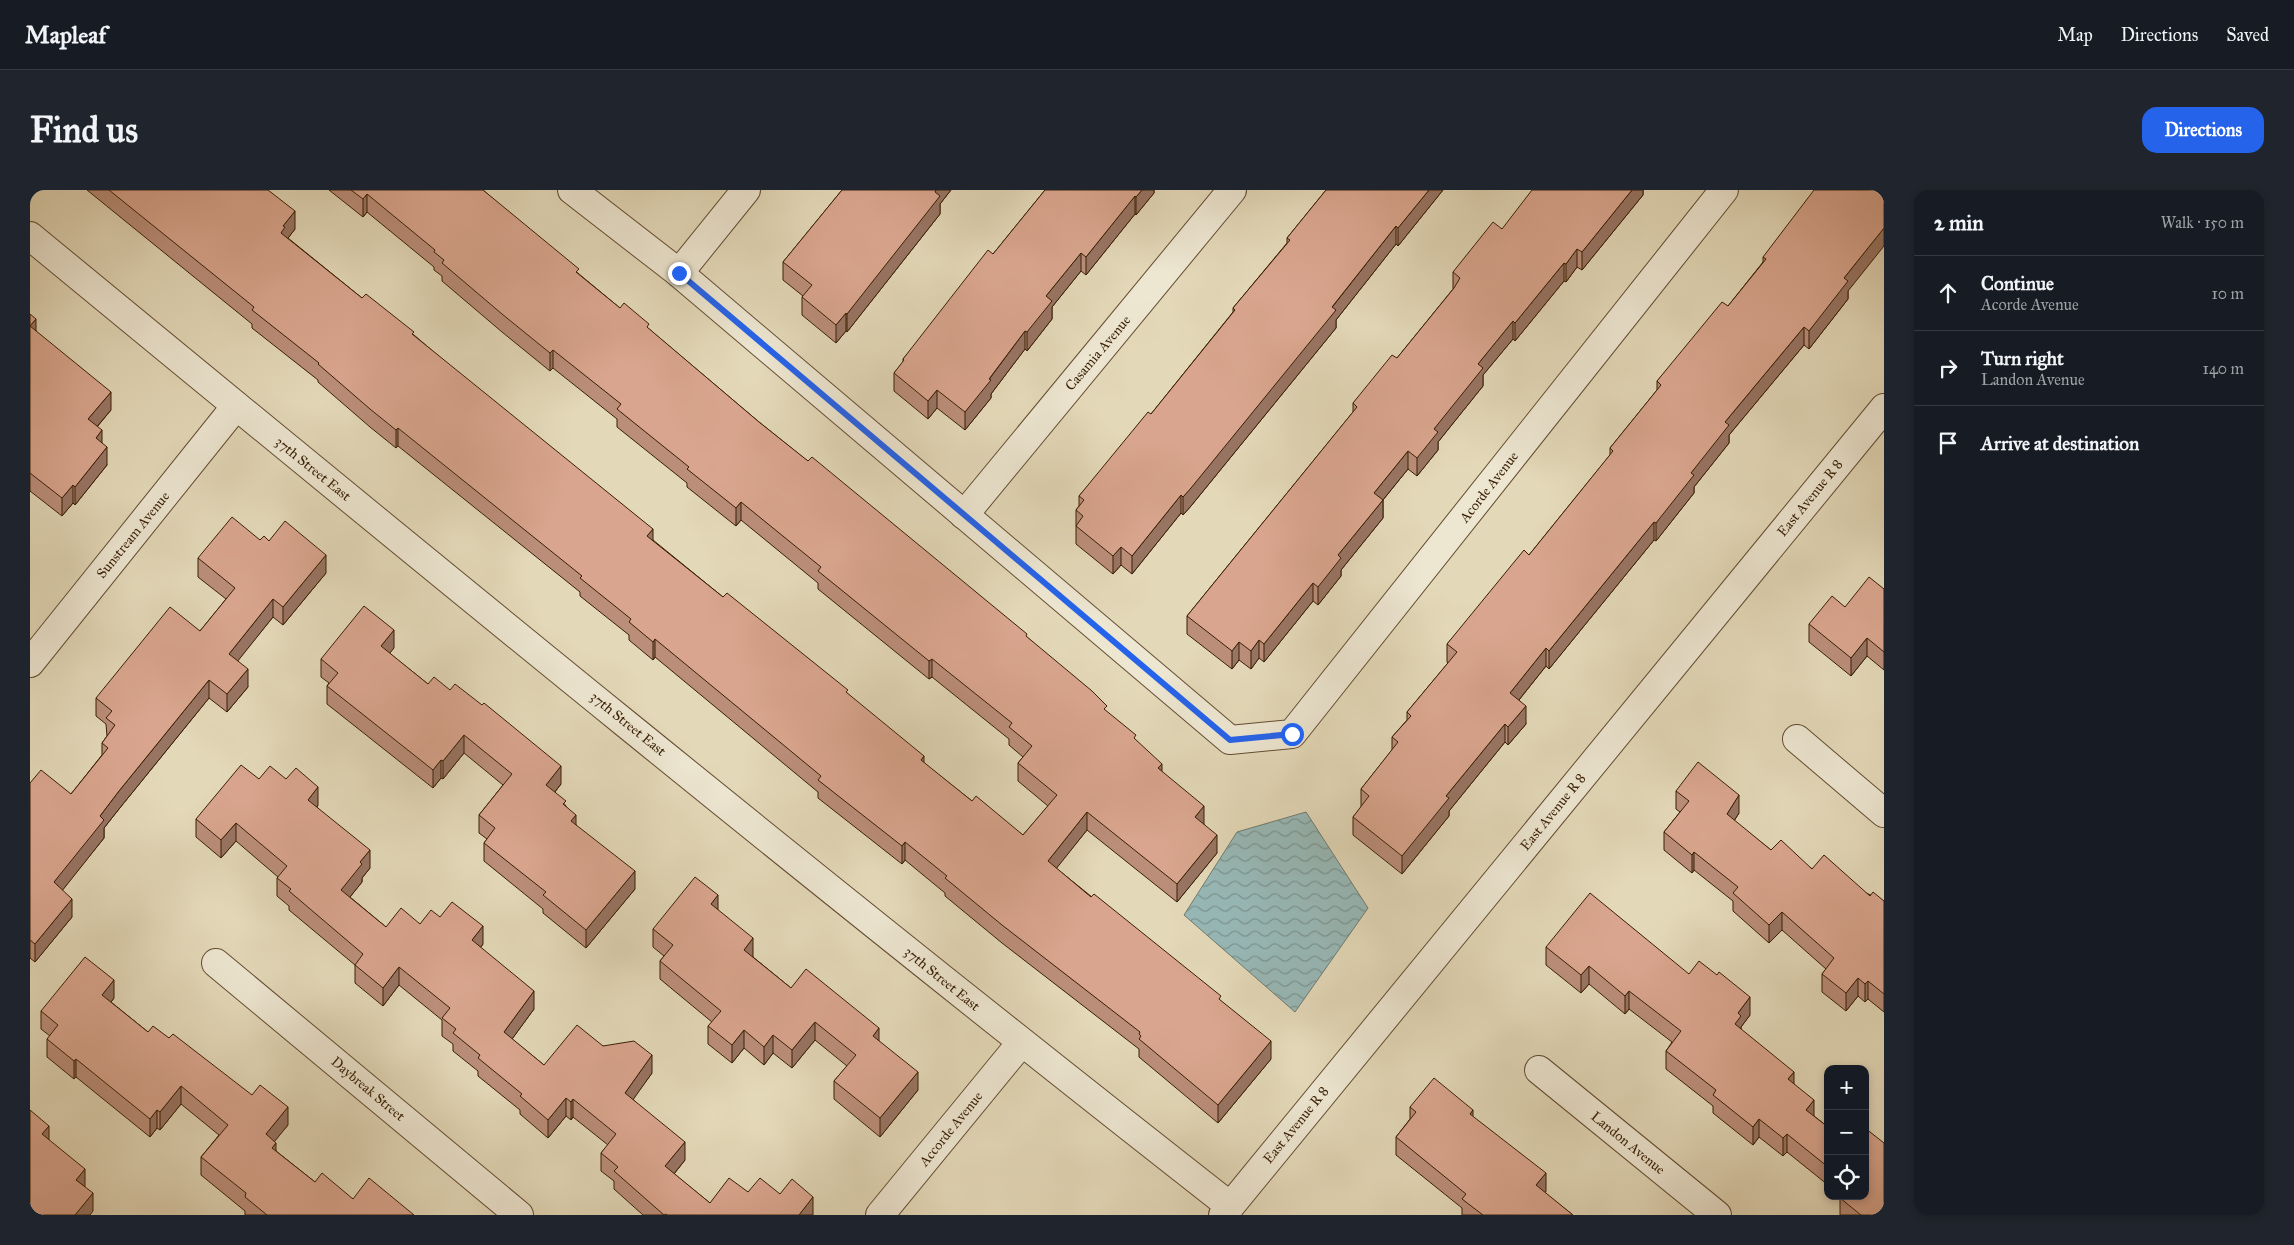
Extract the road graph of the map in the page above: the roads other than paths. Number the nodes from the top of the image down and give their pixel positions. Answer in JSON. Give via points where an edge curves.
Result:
{"nodes":[{"id":1,"x":572,"y":190,"type":"edge"},
{"id":2,"x":746,"y":190,"type":"edge"},
{"id":3,"x":1232,"y":190,"type":"edge"},
{"id":4,"x":1724,"y":190,"type":"edge"},
{"id":5,"x":30,"y":236,"type":"edge"},
{"id":6,"x":679,"y":273,"type":"junction"},
{"id":7,"x":236,"y":406,"type":"junction"},
{"id":8,"x":1884,"y":408,"type":"edge"},
{"id":9,"x":964,"y":515,"type":"junction"},
{"id":10,"x":30,"y":663,"type":"edge"},
{"id":11,"x":1797,"y":739,"type":"dead end"},
{"id":12,"x":1884,"y":813,"type":"edge"},
{"id":13,"x":216,"y":963,"type":"dead end"},
{"id":14,"x":1021,"y":1043,"type":"junction"},
{"id":15,"x":1539,"y":1070,"type":"dead end"},
{"id":16,"x":1226,"y":1211,"type":"edge"},
{"id":17,"x":519,"y":1215,"type":"edge"},
{"id":18,"x":880,"y":1215,"type":"edge"},
{"id":19,"x":1717,"y":1215,"type":"edge"}],
"edges":[{"from":1,"to":6,"type":"street"},
{"from":2,"to":6,"type":"street"},
{"from":3,"to":9,"type":"street","name":"Casamia Avenue"},
{"from":4,"to":9,"type":"street","name":"Acorde Avenue","via":[[1292,734],[1230,740]]},
{"from":5,"to":7,"type":"street","name":"37th Street East"},
{"from":6,"to":9,"type":"street"},
{"from":7,"to":10,"type":"street","name":"Sunstream Avenue"},
{"from":7,"to":14,"type":"street","name":"37th Street East"},
{"from":8,"to":16,"type":"street","name":"East Avenue R 8"},
{"from":11,"to":12,"type":"street"},
{"from":13,"to":17,"type":"street","name":"Daybreak Street"},
{"from":14,"to":16,"type":"street","name":"37th Street East"},
{"from":14,"to":18,"type":"street","name":"Accorde Avenue"},
{"from":15,"to":19,"type":"street","name":"Landon Avenue"}]}
